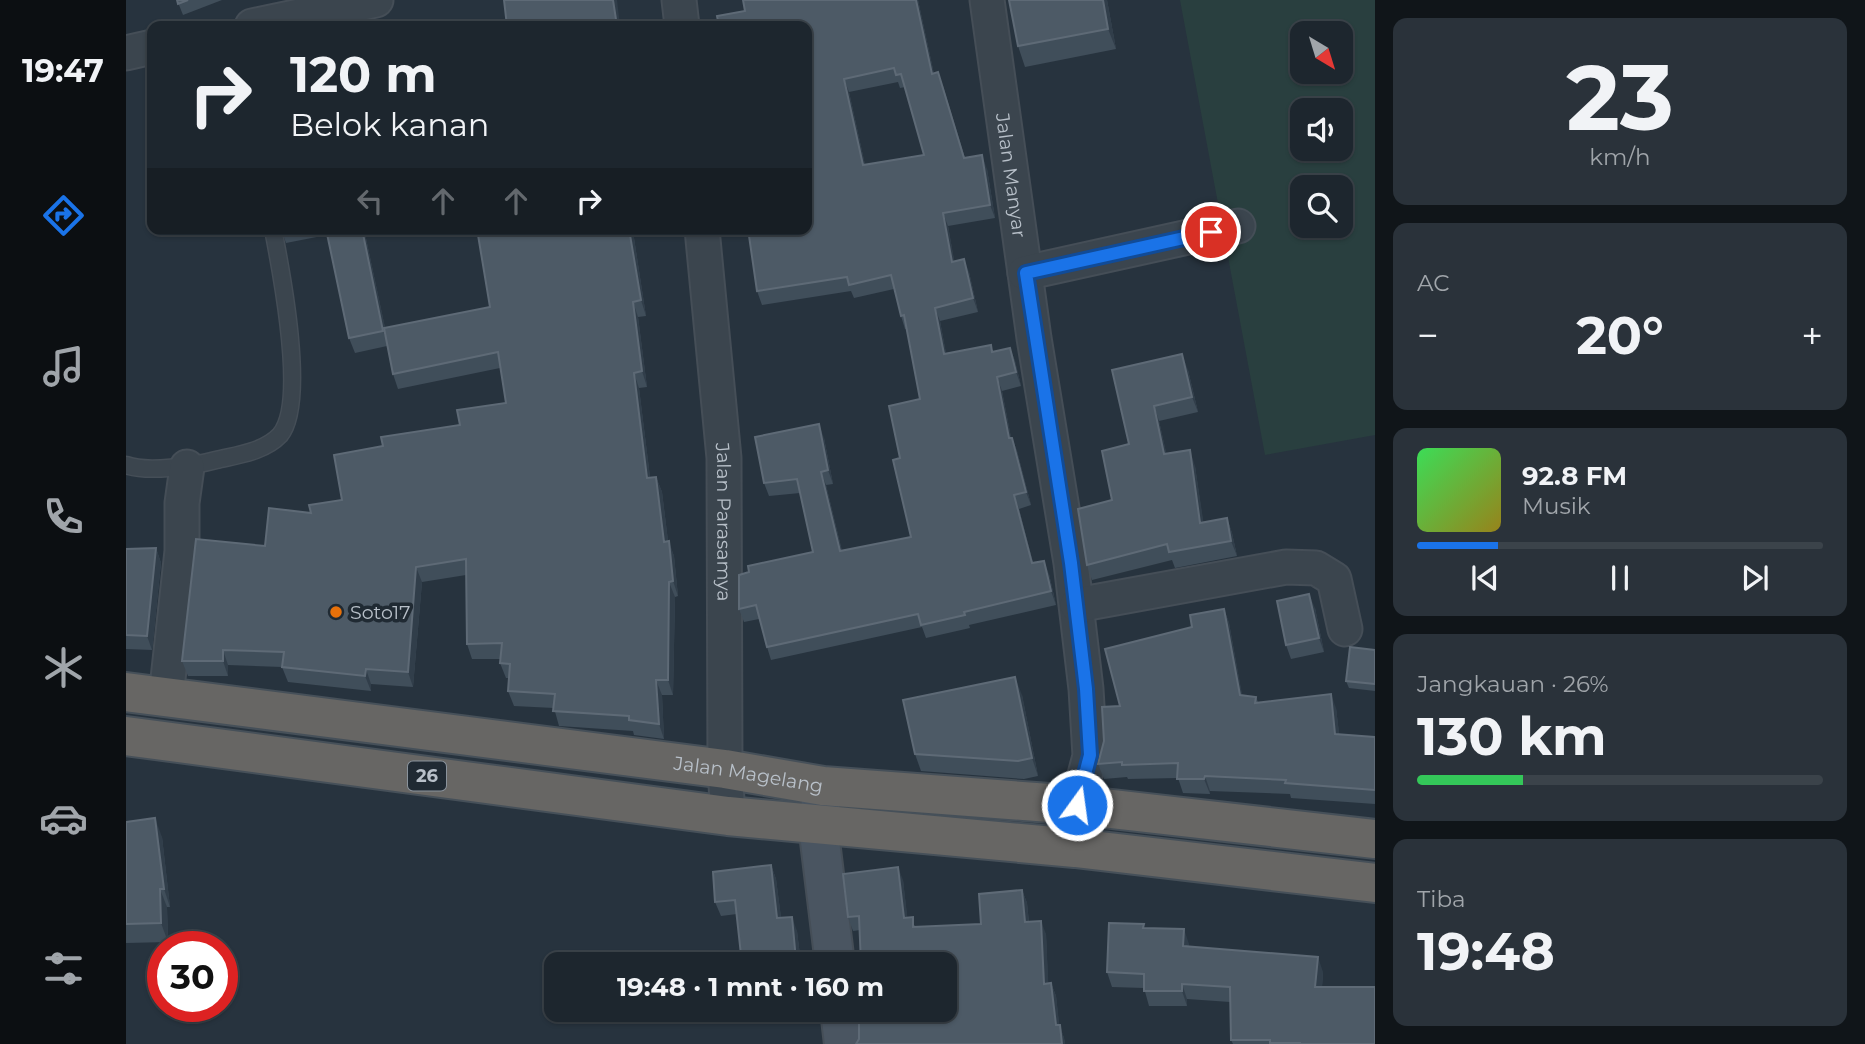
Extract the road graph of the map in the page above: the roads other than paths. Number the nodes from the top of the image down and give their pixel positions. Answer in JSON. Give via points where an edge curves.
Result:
{"nodes":[{"id":1,"x":376,"y":0,"type":"edge"},
{"id":2,"x":679,"y":0,"type":"edge"},
{"id":3,"x":987,"y":0,"type":"edge"},
{"id":4,"x":275,"y":21,"type":"edge"},
{"id":5,"x":681,"y":21,"type":"edge"},
{"id":6,"x":147,"y":48,"type":"edge"},
{"id":7,"x":126,"y":53,"type":"edge"},
{"id":8,"x":1238,"y":226,"type":"dead end"},
{"id":9,"x":274,"y":235,"type":"edge"},
{"id":10,"x":703,"y":235,"type":"edge"},
{"id":11,"x":1026,"y":273,"type":"junction"},
{"id":12,"x":126,"y":465,"type":"edge"},
{"id":13,"x":187,"y":467,"type":"junction"},
{"id":14,"x":1076,"y":605,"type":"junction"},
{"id":15,"x":1345,"y":629,"type":"dead end"},
{"id":16,"x":126,"y":692,"type":"edge"},
{"id":17,"x":166,"y":696,"type":"junction"},
{"id":18,"x":126,"y":736,"type":"edge"},
{"id":19,"x":725,"y":769,"type":"junction"},
{"id":20,"x":823,"y":786,"type":"junction"},
{"id":21,"x":1077,"y":805,"type":"junction"},
{"id":22,"x":728,"y":816,"type":"junction"},
{"id":23,"x":818,"y":825,"type":"junction"},
{"id":24,"x":1375,"y":839,"type":"edge"},
{"id":25,"x":1375,"y":883,"type":"edge"},
{"id":26,"x":834,"y":952,"type":"edge"},
{"id":27,"x":841,"y":1022,"type":"edge"},
{"id":28,"x":844,"y":1044,"type":"edge"}],
"edges":[{"from":1,"to":4,"type":"street"},
{"from":2,"to":5,"type":"street"},
{"from":3,"to":11,"type":"street","name":"Jalan Manyar"},
{"from":6,"to":7,"type":"street"},
{"from":8,"to":11,"type":"street"},
{"from":9,"to":13,"type":"lane","via":[[293,380],[288,417],[281,434],[265,446]]},
{"from":10,"to":19,"type":"street","name":"Jalan Parasamya","via":[[724,458]]},
{"from":11,"to":14,"type":"street","name":"Jalan Manyar"},
{"from":12,"to":13,"type":"lane"},
{"from":13,"to":17,"type":"street"},
{"from":14,"to":15,"type":"street","via":[[1286,567],[1316,568],[1334,579]]},
{"from":14,"to":21,"type":"street","name":"Jalan Manyar","via":[[1090,755]]},
{"from":16,"to":17,"type":"highway","name":"Jalan Magelang","number":"26"},
{"from":17,"to":19,"type":"highway","name":"Jalan Magelang","number":"26"},
{"from":18,"to":22,"type":"highway","number":"26"},
{"from":19,"to":20,"type":"highway","name":"Jalan Magelang","number":"26"},
{"from":19,"to":22,"type":"street","name":"Jalan Parasamya"},
{"from":20,"to":21,"type":"highway","name":"Jalan Magelang","number":"26"},
{"from":20,"to":23,"type":"main road"},
{"from":21,"to":24,"type":"highway","name":"Jalan Magelang","number":"26"},
{"from":22,"to":23,"type":"highway","number":"26"},
{"from":23,"to":25,"type":"highway","number":"26","via":[[1075,848]]},
{"from":23,"to":26,"type":"main road"},
{"from":27,"to":28,"type":"main road"}]}
